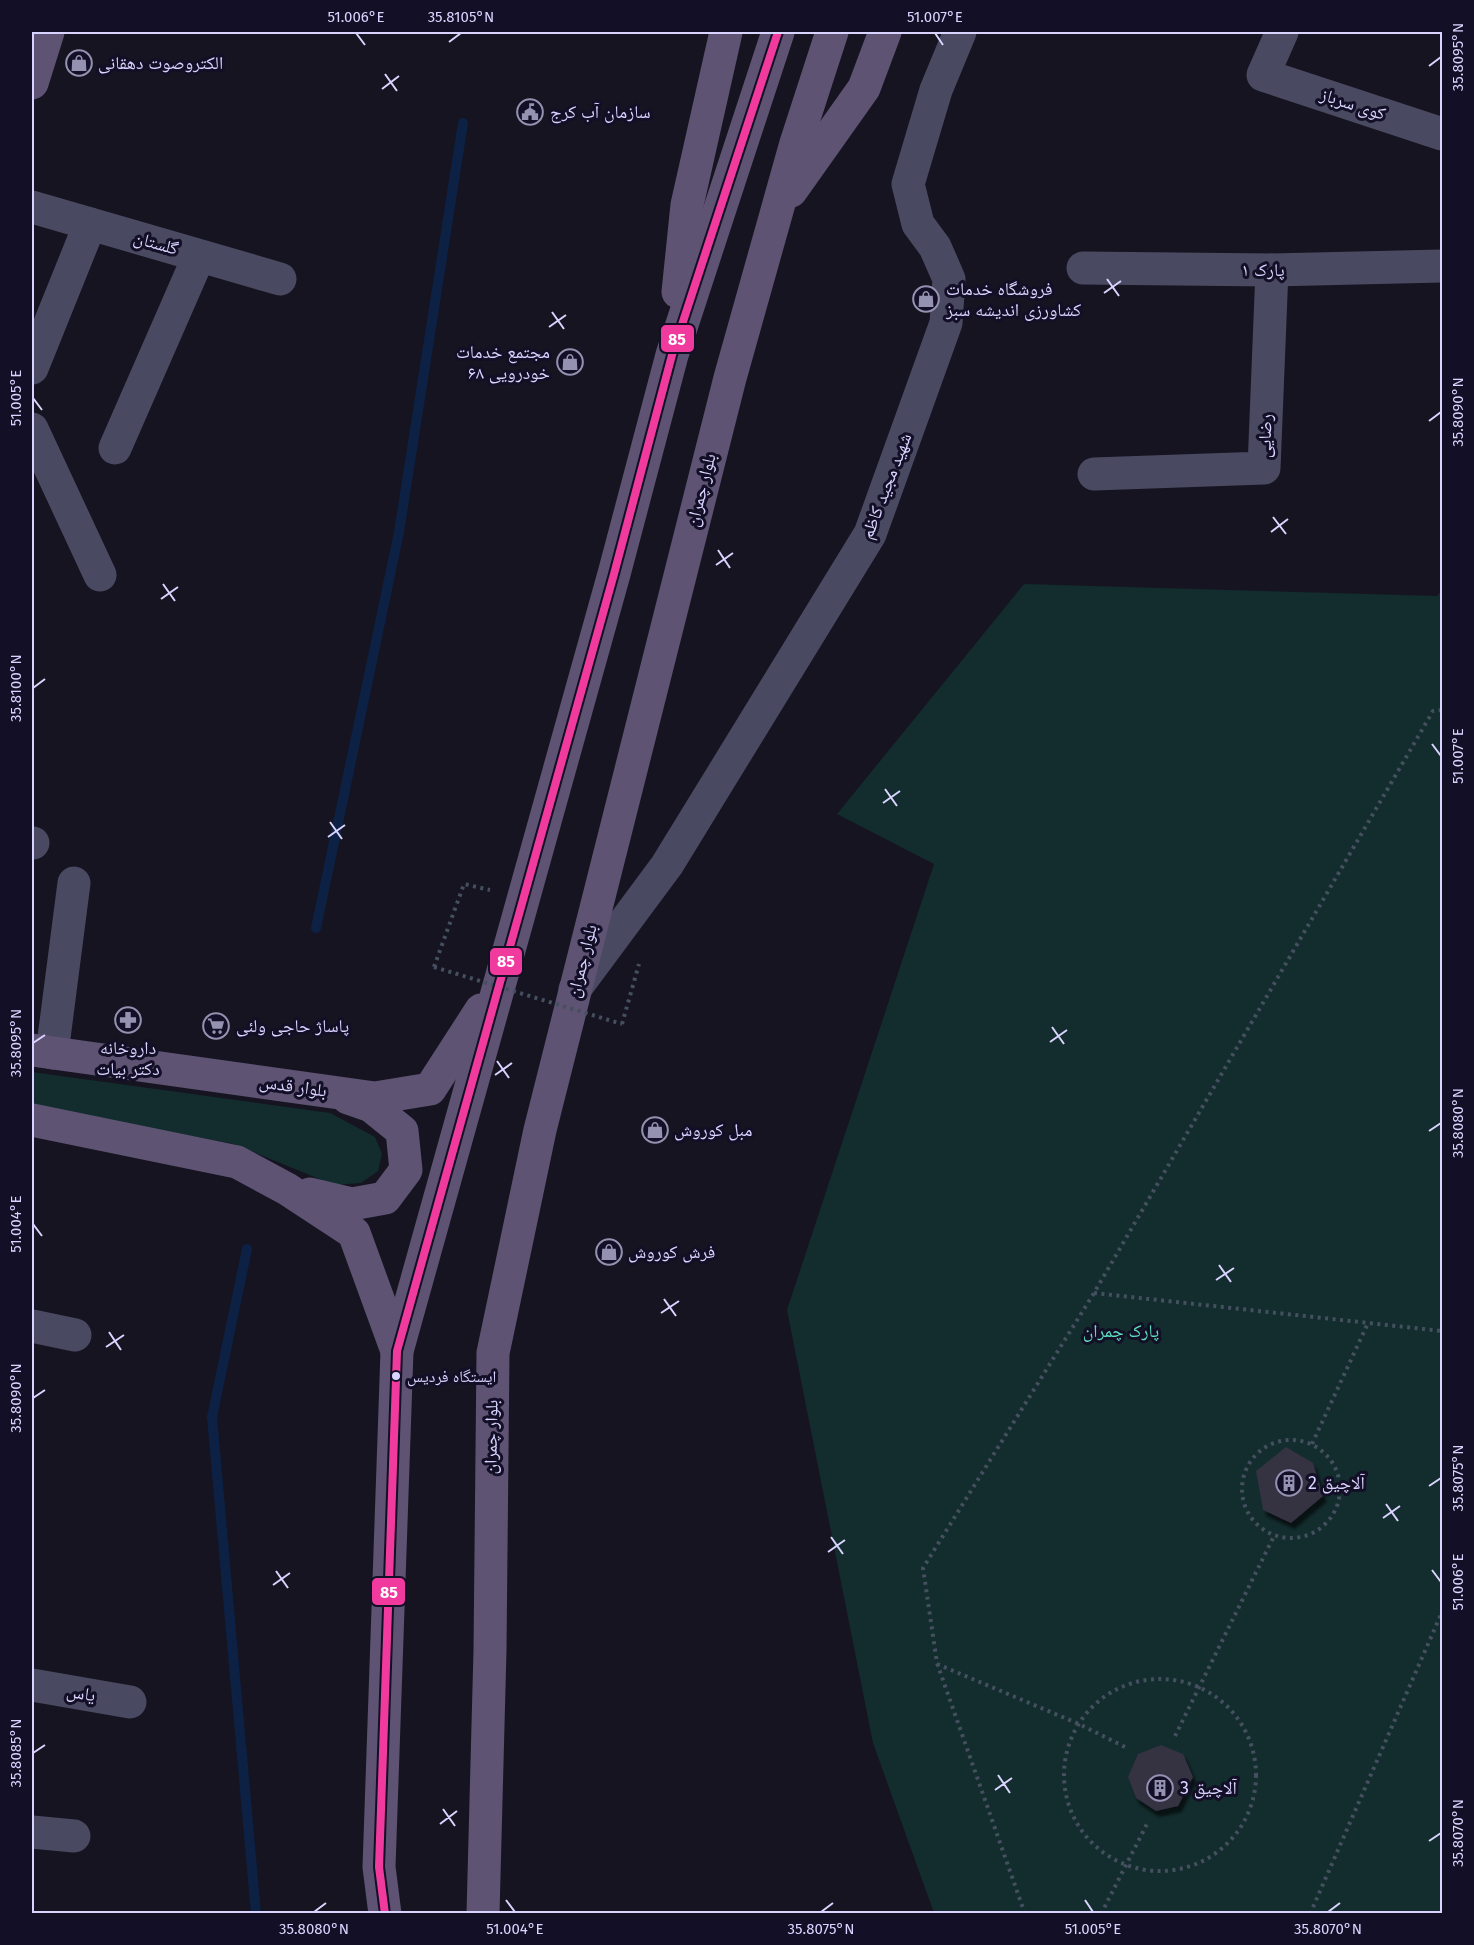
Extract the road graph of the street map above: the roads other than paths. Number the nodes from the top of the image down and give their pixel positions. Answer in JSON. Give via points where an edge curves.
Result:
{"nodes":[{"id":1,"x":48,"y":32,"type":"edge"},
{"id":2,"x":726,"y":32,"type":"edge"},
{"id":3,"x":778,"y":32,"type":"edge"},
{"id":4,"x":832,"y":32,"type":"edge"},
{"id":5,"x":885,"y":32,"type":"edge"},
{"id":6,"x":960,"y":32,"type":"edge"},
{"id":7,"x":1282,"y":32,"type":"edge"},
{"id":8,"x":32,"y":83,"type":"edge"},
{"id":9,"x":1443,"y":134,"type":"edge"},
{"id":10,"x":32,"y":207,"type":"edge"},
{"id":11,"x":776,"y":212,"type":"junction"},
{"id":12,"x":90,"y":224,"type":"junction"},
{"id":13,"x":199,"y":256,"type":"junction"},
{"id":14,"x":1443,"y":266,"type":"edge"},
{"id":15,"x":1083,"y":268,"type":"dead end"},
{"id":16,"x":1272,"y":270,"type":"junction"},
{"id":17,"x":280,"y":279,"type":"dead end"},
{"id":18,"x":672,"y":355,"type":"junction"},
{"id":19,"x":32,"y":368,"type":"edge"},
{"id":20,"x":32,"y":429,"type":"edge"},
{"id":21,"x":115,"y":448,"type":"dead end"},
{"id":22,"x":1094,"y":474,"type":"dead end"},
{"id":23,"x":100,"y":575,"type":"dead end"},
{"id":24,"x":74,"y":883,"type":"dead end"},
{"id":25,"x":499,"y":983,"type":"junction"},
{"id":26,"x":575,"y":989,"type":"junction"},
{"id":27,"x":42,"y":1052,"type":"edge"},
{"id":28,"x":334,"y":1092,"type":"junction"},
{"id":29,"x":32,"y":1120,"type":"edge"},
{"id":30,"x":287,"y":1189,"type":"junction"},
{"id":31,"x":32,"y":1326,"type":"edge"},
{"id":32,"x":75,"y":1335,"type":"dead end"},
{"id":33,"x":397,"y":1351,"type":"junction"},
{"id":34,"x":32,"y":1684,"type":"edge"},
{"id":35,"x":129,"y":1702,"type":"dead end"},
{"id":36,"x":32,"y":1832,"type":"edge"},
{"id":37,"x":74,"y":1836,"type":"dead end"},
{"id":38,"x":385,"y":1914,"type":"edge"},
{"id":39,"x":483,"y":1914,"type":"edge"}],
"edges":[{"from":1,"to":8,"type":"main road"},
{"from":2,"to":18,"type":"main road","via":[[687,205]]},
{"from":3,"to":18,"type":"main road"},
{"from":4,"to":11,"type":"main road","name":"بلوار چمران"},
{"from":5,"to":11,"type":"main road","via":[[864,88]]},
{"from":6,"to":26,"type":"street","name":"شهید مجید کاظم","via":[[936,90],[908,184],[918,224],[935,247],[949,279],[946,323],[870,534],[667,865]]},
{"from":7,"to":9,"type":"street","name":"کوی سرباز","via":[[1263,75]]},
{"from":10,"to":12,"type":"street","name":"گلستان"},
{"from":11,"to":26,"type":"main road","name":"بلوار چمران"},
{"from":12,"to":13,"type":"street","name":"گلستان"},
{"from":12,"to":19,"type":"street"},
{"from":13,"to":17,"type":"street","name":"گلستان"},
{"from":13,"to":21,"type":"street"},
{"from":14,"to":16,"type":"street","name":"پارک ۱"},
{"from":15,"to":16,"type":"street","name":"پارک ۱"},
{"from":16,"to":22,"type":"street","name":"رضایی","via":[[1264,468]]},
{"from":18,"to":25,"type":"main road"},
{"from":20,"to":23,"type":"street"},
{"from":24,"to":27,"type":"street"},
{"from":25,"to":28,"type":"main road","name":"بلوار قدس","via":[[430,1089],[375,1098]]},
{"from":25,"to":33,"type":"main road"},
{"from":26,"to":39,"type":"main road","name":"بلوار چمران","via":[[540,1130],[493,1353]]},
{"from":27,"to":28,"type":"main road","name":"بلوار قدس"},
{"from":28,"to":30,"type":"main road","via":[[371,1106],[402,1131],[406,1170],[385,1198],[352,1204]]},
{"from":29,"to":30,"type":"main road","via":[[237,1162]]},
{"from":30,"to":33,"type":"main road","via":[[354,1233]]},
{"from":31,"to":32,"type":"street"},
{"from":33,"to":38,"type":"main road","via":[[380,1867]]},
{"from":34,"to":35,"type":"street","name":"یاس"},
{"from":36,"to":37,"type":"street"}]}
